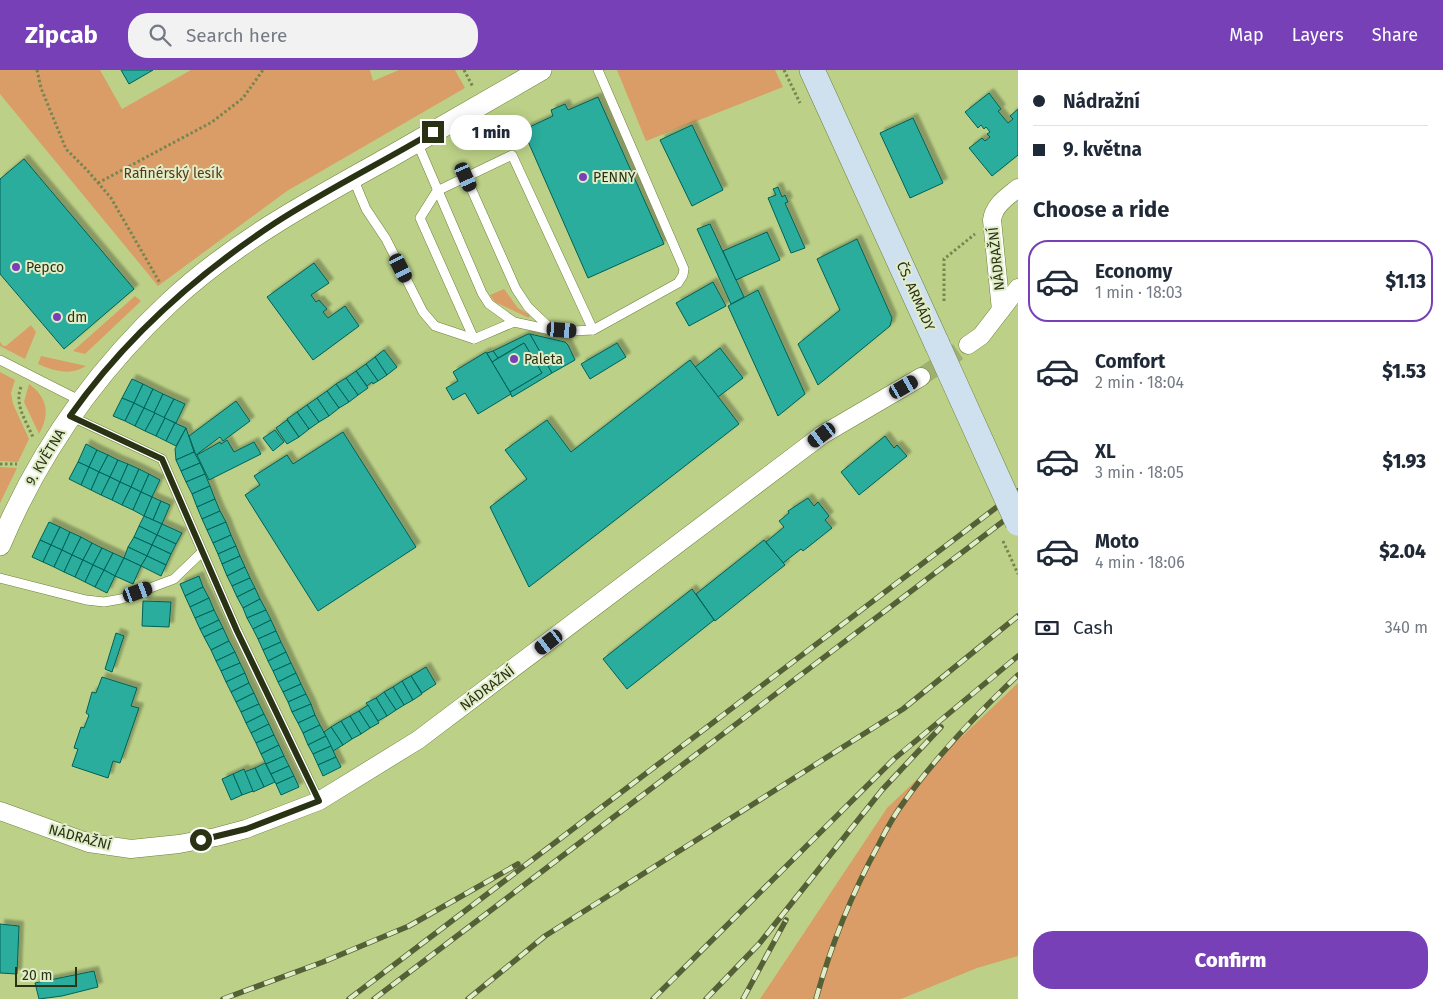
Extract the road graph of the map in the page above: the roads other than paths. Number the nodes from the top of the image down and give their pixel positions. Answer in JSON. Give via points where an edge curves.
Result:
{"nodes":[{"id":1,"x":541,"y":70,"type":"edge"},
{"id":2,"x":598,"y":70,"type":"edge"},
{"id":3,"x":812,"y":70,"type":"edge"},
{"id":4,"x":416,"y":142,"type":"junction"},
{"id":5,"x":466,"y":177,"type":"junction"},
{"id":6,"x":352,"y":178,"type":"junction"},
{"id":7,"x":1018,"y":188,"type":"edge"},
{"id":8,"x":437,"y":191,"type":"junction"},
{"id":9,"x":1018,"y":288,"type":"edge"},
{"id":10,"x":1001,"y":310,"type":"junction"},
{"id":11,"x":514,"y":322,"type":"junction"},
{"id":12,"x":551,"y":330,"type":"junction"},
{"id":13,"x":593,"y":330,"type":"junction"},
{"id":14,"x":474,"y":339,"type":"junction"},
{"id":15,"x":968,"y":345,"type":"tunnel mouth"},
{"id":16,"x":0,"y":360,"type":"edge"},
{"id":17,"x":921,"y":377,"type":"tunnel mouth"},
{"id":18,"x":76,"y":408,"type":"junction"},
{"id":19,"x":1018,"y":523,"type":"edge"},
{"id":20,"x":0,"y":545,"type":"edge"},
{"id":21,"x":202,"y":552,"type":"junction"},
{"id":22,"x":0,"y":578,"type":"edge"},
{"id":23,"x":319,"y":801,"type":"junction"},
{"id":24,"x":0,"y":812,"type":"edge"}],
"edges":[{"from":1,"to":4,"type":"street","name":"9. KVĚTNA"},
{"from":2,"to":13,"type":"lane","via":[[684,269],[678,283]]},
{"from":3,"to":19,"type":"main road","name":"ČS. ARMÁDY","bridge":true},
{"from":4,"to":6,"type":"street","name":"9. KVĚTNA"},
{"from":4,"to":8,"type":"lane"},
{"from":5,"to":8,"type":"lane"},
{"from":5,"to":12,"type":"lane","via":[[516,289],[528,307]]},
{"from":5,"to":13,"type":"lane","via":[[512,156]]},
{"from":6,"to":14,"type":"lane","via":[[423,312],[435,326]]},
{"from":6,"to":18,"type":"street","name":"9. KVĚTNA","via":[[276,222],[171,301],[127,345]]},
{"from":7,"to":10,"type":"street","name":"NÁDRAŽNÍ","via":[[996,207],[992,220]]},
{"from":8,"to":11,"type":"lane","via":[[482,293],[489,304]]},
{"from":8,"to":14,"type":"lane","via":[[420,218]]},
{"from":9,"to":10,"type":"street","name":"NÁDRAŽNÍ"},
{"from":10,"to":15,"type":"street","name":"NÁDRAŽNÍ","via":[[981,336]]},
{"from":11,"to":12,"type":"lane"},
{"from":11,"to":14,"type":"lane"},
{"from":12,"to":13,"type":"lane"},
{"from":16,"to":18,"type":"lane","via":[[27,372]]},
{"from":17,"to":23,"type":"street","name":"NÁDRAŽNÍ","via":[[822,435],[418,740]]},
{"from":18,"to":20,"type":"street","name":"9. KVĚTNA","via":[[38,467]]},
{"from":18,"to":21,"type":"lane","via":[[162,459]]},
{"from":21,"to":22,"type":"lane","via":[[174,579],[104,602]]},
{"from":21,"to":23,"type":"lane"},
{"from":23,"to":24,"type":"street","name":"NÁDRAŽNÍ","via":[[216,837],[131,849],[89,843]]}]}
